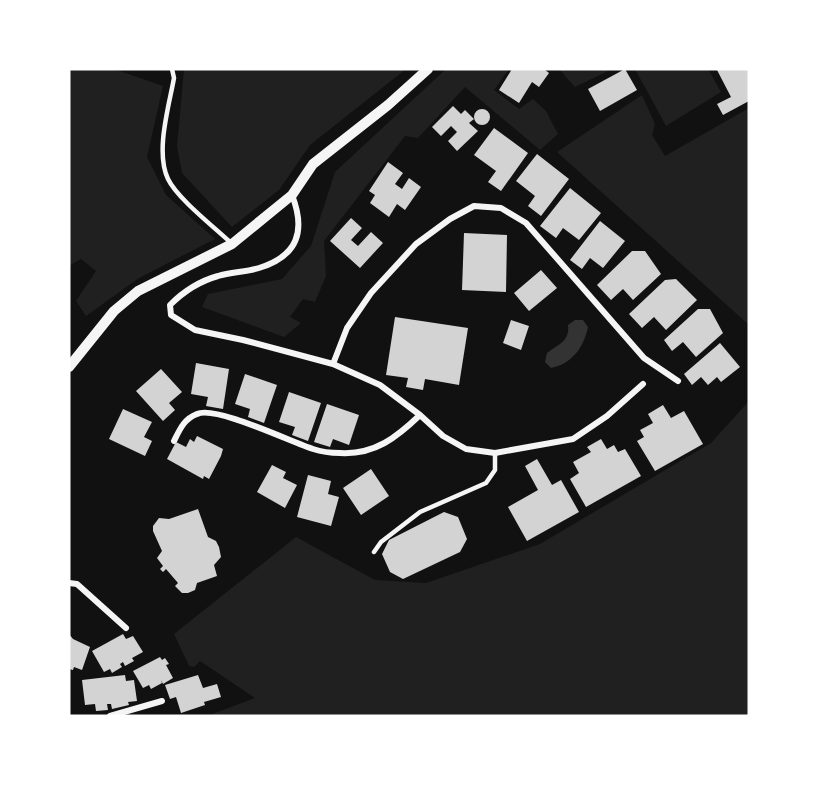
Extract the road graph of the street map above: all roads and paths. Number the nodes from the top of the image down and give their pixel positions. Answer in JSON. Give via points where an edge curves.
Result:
{"nodes":[{"id":1,"x":172,"y":69,"type":"edge"},
{"id":2,"x":428,"y":69,"type":"edge"},
{"id":3,"x":292,"y":195,"type":"junction"},
{"id":4,"x":232,"y":244,"type":"junction"},
{"id":5,"x":333,"y":364,"type":"junction"},
{"id":6,"x":69,"y":367,"type":"edge"},
{"id":7,"x":678,"y":381,"type":"dead end"},
{"id":8,"x":643,"y":384,"type":"dead end"},
{"id":9,"x":420,"y":416,"type":"junction"},
{"id":10,"x":174,"y":441,"type":"dead end"},
{"id":11,"x":495,"y":453,"type":"junction"},
{"id":12,"x":374,"y":552,"type":"dead end"},
{"id":13,"x":69,"y":583,"type":"edge"},
{"id":14,"x":126,"y":628,"type":"dead end"},
{"id":15,"x":162,"y":700,"type":"dead end"},
{"id":16,"x":110,"y":716,"type":"edge"}],
"edges":[{"from":1,"to":4,"type":"lane","via":[[174,78],[162,148],[168,179]]},
{"from":2,"to":3,"type":"street","via":[[313,164]]},
{"from":3,"to":4,"type":"street"},
{"from":3,"to":5,"type":"street","via":[[299,212],[299,227],[297,240],[284,255],[261,267],[217,276],[193,287],[170,305],[171,315],[195,330]]},
{"from":4,"to":6,"type":"street","via":[[138,291],[114,311]]},
{"from":5,"to":7,"type":"street","via":[[347,328],[372,293],[416,244],[474,206],[501,208],[525,223],[644,358]]},
{"from":5,"to":9,"type":"street","via":[[380,385]]},
{"from":8,"to":11,"type":"street","via":[[573,439]]},
{"from":9,"to":10,"type":"street","via":[[395,439],[371,449],[342,454],[315,450],[216,413],[198,413],[182,425]]},
{"from":9,"to":11,"type":"street","via":[[466,449]]},
{"from":11,"to":12,"type":"lane","via":[[495,471],[486,483],[420,512]]},
{"from":13,"to":14,"type":"street","via":[[77,584]]},
{"from":15,"to":16,"type":"street"}]}
